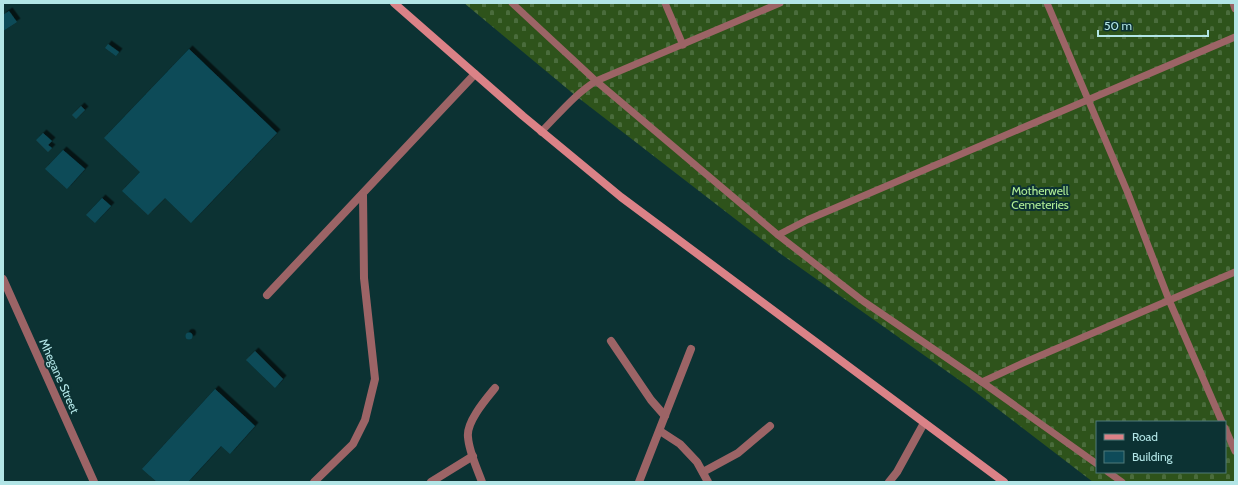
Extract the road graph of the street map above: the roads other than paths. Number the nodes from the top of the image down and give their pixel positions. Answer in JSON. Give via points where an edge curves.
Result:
{"nodes":[{"id":1,"x":394,"y":3,"type":"edge"},
{"id":2,"x":512,"y":3,"type":"edge"},
{"id":3,"x":665,"y":3,"type":"edge"},
{"id":4,"x":780,"y":3,"type":"edge"},
{"id":5,"x":1046,"y":3,"type":"edge"},
{"id":6,"x":1232,"y":3,"type":"edge"},
{"id":7,"x":1235,"y":9,"type":"edge"},
{"id":8,"x":1235,"y":37,"type":"edge"},
{"id":9,"x":683,"y":45,"type":"junction"},
{"id":10,"x":476,"y":74,"type":"junction"},
{"id":11,"x":596,"y":81,"type":"junction"},
{"id":12,"x":1089,"y":100,"type":"junction"},
{"id":13,"x":541,"y":132,"type":"junction"},
{"id":14,"x":363,"y":195,"type":"junction"},
{"id":15,"x":778,"y":235,"type":"junction"},
{"id":16,"x":1235,"y":272,"type":"edge"},
{"id":17,"x":3,"y":279,"type":"edge"},
{"id":18,"x":267,"y":295,"type":"dead end"},
{"id":19,"x":1169,"y":300,"type":"junction"},
{"id":20,"x":611,"y":341,"type":"dead end"},
{"id":21,"x":691,"y":349,"type":"dead end"},
{"id":22,"x":982,"y":382,"type":"junction"},
{"id":23,"x":496,"y":388,"type":"dead end"},
{"id":24,"x":666,"y":416,"type":"junction"},
{"id":25,"x":1222,"y":421,"type":"edge"},
{"id":26,"x":924,"y":423,"type":"junction"},
{"id":27,"x":770,"y":426,"type":"dead end"},
{"id":28,"x":1226,"y":430,"type":"edge"},
{"id":29,"x":660,"y":431,"type":"junction"},
{"id":30,"x":1235,"y":451,"type":"edge"},
{"id":31,"x":473,"y":456,"type":"junction"},
{"id":32,"x":1096,"y":463,"type":"edge"},
{"id":33,"x":703,"y":472,"type":"junction"},
{"id":34,"x":1109,"y":473,"type":"edge"},
{"id":35,"x":94,"y":482,"type":"edge"},
{"id":36,"x":314,"y":482,"type":"edge"},
{"id":37,"x":431,"y":482,"type":"edge"},
{"id":38,"x":482,"y":482,"type":"edge"},
{"id":39,"x":639,"y":482,"type":"edge"},
{"id":40,"x":708,"y":482,"type":"edge"},
{"id":41,"x":889,"y":482,"type":"edge"},
{"id":42,"x":1004,"y":482,"type":"edge"},
{"id":43,"x":1122,"y":482,"type":"edge"}],
"edges":[{"from":1,"to":10,"type":"main road"},
{"from":2,"to":11,"type":"lane"},
{"from":3,"to":9,"type":"lane"},
{"from":4,"to":9,"type":"lane"},
{"from":5,"to":12,"type":"lane"},
{"from":6,"to":7,"type":"lane"},
{"from":8,"to":12,"type":"lane"},
{"from":9,"to":11,"type":"lane"},
{"from":10,"to":13,"type":"main road"},
{"from":10,"to":14,"type":"street"},
{"from":11,"to":13,"type":"lane","via":[[575,97]]},
{"from":11,"to":15,"type":"lane"},
{"from":12,"to":15,"type":"lane","via":[[807,220]]},
{"from":12,"to":19,"type":"lane"},
{"from":13,"to":26,"type":"main road","via":[[628,202]]},
{"from":14,"to":18,"type":"street"},
{"from":14,"to":36,"type":"street","via":[[364,278],[375,379],[366,420],[353,444]]},
{"from":15,"to":22,"type":"lane","via":[[863,301]]},
{"from":16,"to":19,"type":"lane"},
{"from":17,"to":35,"type":"street","name":"Mhegane Street"},
{"from":19,"to":22,"type":"lane"},
{"from":19,"to":25,"type":"lane"},
{"from":20,"to":24,"type":"street","via":[[651,400]]},
{"from":21,"to":24,"type":"street"},
{"from":22,"to":32,"type":"lane"},
{"from":23,"to":31,"type":"street","via":[[471,423],[468,436]]},
{"from":24,"to":29,"type":"street"},
{"from":26,"to":41,"type":"street"},
{"from":26,"to":42,"type":"main road"},
{"from":27,"to":33,"type":"street","via":[[738,453]]},
{"from":28,"to":30,"type":"lane"},
{"from":29,"to":33,"type":"street","via":[[680,444]]},
{"from":29,"to":39,"type":"street"},
{"from":31,"to":37,"type":"street"},
{"from":31,"to":38,"type":"street"},
{"from":33,"to":40,"type":"street"},
{"from":34,"to":43,"type":"lane"}]}
